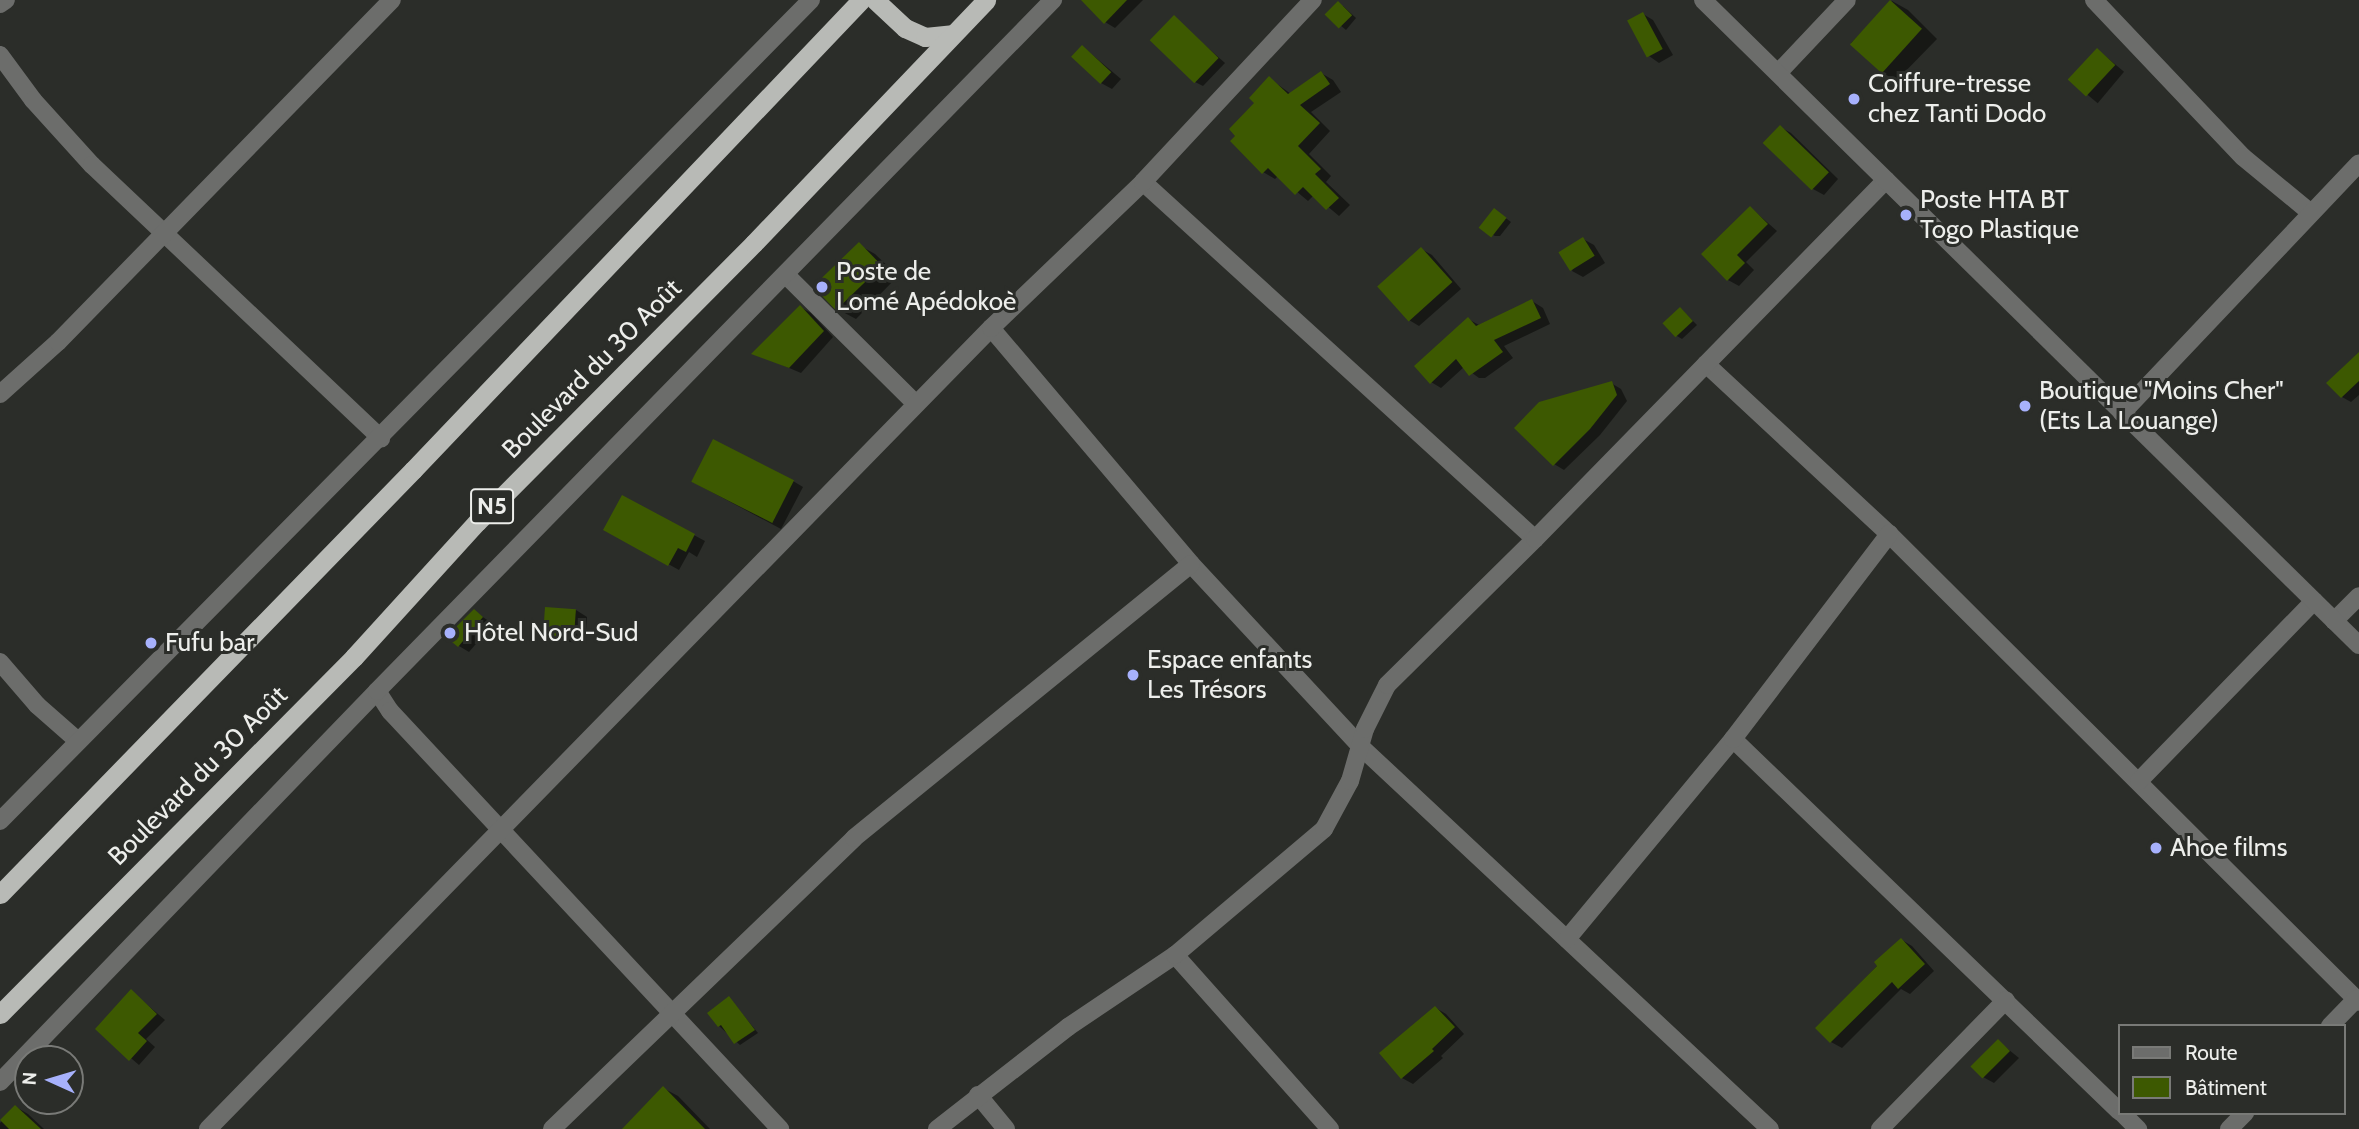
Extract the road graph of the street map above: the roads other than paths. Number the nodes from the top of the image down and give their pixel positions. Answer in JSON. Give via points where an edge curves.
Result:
{"nodes":[{"id":1,"x":6,"y":0,"type":"edge"},
{"id":2,"x":392,"y":0,"type":"edge"},
{"id":3,"x":811,"y":0,"type":"edge"},
{"id":4,"x":861,"y":0,"type":"edge"},
{"id":5,"x":875,"y":0,"type":"edge"},
{"id":6,"x":1053,"y":0,"type":"edge"},
{"id":7,"x":1313,"y":0,"type":"edge"},
{"id":8,"x":1703,"y":0,"type":"edge"},
{"id":9,"x":1847,"y":0,"type":"edge"},
{"id":10,"x":983,"y":2,"type":"edge"},
{"id":11,"x":0,"y":4,"type":"edge"},
{"id":12,"x":2104,"y":4,"type":"edge"},
{"id":13,"x":951,"y":34,"type":"junction"},
{"id":14,"x":0,"y":55,"type":"edge"},
{"id":15,"x":1778,"y":73,"type":"junction"},
{"id":16,"x":2359,"y":163,"type":"edge"},
{"id":17,"x":1886,"y":180,"type":"junction"},
{"id":18,"x":1143,"y":182,"type":"junction"},
{"id":19,"x":2311,"y":213,"type":"junction"},
{"id":20,"x":164,"y":233,"type":"junction"},
{"id":21,"x":786,"y":275,"type":"junction"},
{"id":22,"x":991,"y":328,"type":"junction"},
{"id":23,"x":1706,"y":363,"type":"junction"},
{"id":24,"x":0,"y":394,"type":"edge"},
{"id":25,"x":916,"y":404,"type":"junction"},
{"id":26,"x":2122,"y":412,"type":"junction"},
{"id":27,"x":381,"y":438,"type":"junction"},
{"id":28,"x":1889,"y":534,"type":"junction"},
{"id":29,"x":1535,"y":539,"type":"junction"},
{"id":30,"x":1191,"y":564,"type":"junction"},
{"id":31,"x":2359,"y":596,"type":"edge"},
{"id":32,"x":2314,"y":600,"type":"junction"},
{"id":33,"x":2334,"y":621,"type":"junction"},
{"id":34,"x":2359,"y":645,"type":"edge"},
{"id":35,"x":0,"y":662,"type":"edge"},
{"id":36,"x":377,"y":691,"type":"junction"},
{"id":37,"x":1733,"y":738,"type":"junction"},
{"id":38,"x":77,"y":740,"type":"junction"},
{"id":39,"x":1360,"y":746,"type":"junction"},
{"id":40,"x":2139,"y":781,"type":"junction"},
{"id":41,"x":0,"y":821,"type":"edge"},
{"id":42,"x":499,"y":830,"type":"junction"},
{"id":43,"x":0,"y":894,"type":"edge"},
{"id":44,"x":1567,"y":939,"type":"junction"},
{"id":45,"x":1175,"y":955,"type":"junction"},
{"id":46,"x":2006,"y":1000,"type":"junction"},
{"id":47,"x":2358,"y":1000,"type":"edge"},
{"id":48,"x":0,"y":1014,"type":"edge"},
{"id":49,"x":670,"y":1014,"type":"junction"},
{"id":50,"x":2332,"y":1024,"type":"edge"},
{"id":51,"x":0,"y":1082,"type":"edge"},
{"id":52,"x":978,"y":1095,"type":"junction"},
{"id":53,"x":2118,"y":1110,"type":"edge"},
{"id":54,"x":2123,"y":1115,"type":"edge"},
{"id":55,"x":2243,"y":1115,"type":"edge"},
{"id":56,"x":208,"y":1129,"type":"edge"},
{"id":57,"x":552,"y":1129,"type":"edge"},
{"id":58,"x":780,"y":1129,"type":"edge"},
{"id":59,"x":937,"y":1129,"type":"edge"},
{"id":60,"x":1006,"y":1129,"type":"edge"},
{"id":61,"x":1330,"y":1129,"type":"edge"},
{"id":62,"x":1770,"y":1129,"type":"edge"},
{"id":63,"x":1880,"y":1129,"type":"edge"},
{"id":64,"x":2138,"y":1129,"type":"edge"},
{"id":65,"x":2230,"y":1129,"type":"edge"}],
"edges":[{"from":1,"to":11,"type":"street"},
{"from":2,"to":20,"type":"street"},
{"from":3,"to":27,"type":"street"},
{"from":4,"to":43,"type":"highway"},
{"from":5,"to":13,"type":"highway","via":[[905,28],[925,37]]},
{"from":6,"to":21,"type":"street"},
{"from":7,"to":18,"type":"street"},
{"from":8,"to":15,"type":"street"},
{"from":9,"to":15,"type":"street"},
{"from":10,"to":13,"type":"highway","name":"Boulevard du 30 Août","number":"N5"},
{"from":12,"to":19,"type":"street","via":[[2243,157]]},
{"from":13,"to":48,"type":"highway","name":"Boulevard du 30 Août","number":"N5","via":[[754,243],[477,522],[354,657]]},
{"from":14,"to":20,"type":"street","via":[[33,100],[92,165]]},
{"from":15,"to":17,"type":"street"},
{"from":16,"to":19,"type":"street"},
{"from":17,"to":23,"type":"street"},
{"from":17,"to":26,"type":"street"},
{"from":18,"to":22,"type":"street"},
{"from":18,"to":29,"type":"street"},
{"from":19,"to":26,"type":"street"},
{"from":20,"to":24,"type":"street","via":[[58,342]]},
{"from":20,"to":27,"type":"street"},
{"from":21,"to":25,"type":"street"},
{"from":21,"to":36,"type":"street"},
{"from":22,"to":25,"type":"street"},
{"from":22,"to":30,"type":"street"},
{"from":23,"to":28,"type":"street"},
{"from":23,"to":29,"type":"street"},
{"from":25,"to":42,"type":"street"},
{"from":26,"to":32,"type":"street"},
{"from":27,"to":38,"type":"street"},
{"from":28,"to":37,"type":"street"},
{"from":28,"to":40,"type":"street"},
{"from":29,"to":39,"type":"street","via":[[1387,685]]},
{"from":30,"to":39,"type":"street"},
{"from":30,"to":49,"type":"street","via":[[854,838]]},
{"from":31,"to":33,"type":"street"},
{"from":32,"to":33,"type":"street"},
{"from":32,"to":40,"type":"street"},
{"from":33,"to":34,"type":"street"},
{"from":35,"to":38,"type":"street","via":[[37,705]]},
{"from":36,"to":42,"type":"street"},
{"from":36,"to":51,"type":"street"},
{"from":37,"to":44,"type":"street"},
{"from":37,"to":46,"type":"street"},
{"from":38,"to":41,"type":"street"},
{"from":39,"to":44,"type":"street"},
{"from":39,"to":45,"type":"street","via":[[1350,781],[1324,829]]},
{"from":40,"to":47,"type":"street"},
{"from":42,"to":49,"type":"street"},
{"from":42,"to":56,"type":"street"},
{"from":44,"to":62,"type":"street"},
{"from":45,"to":52,"type":"street"},
{"from":45,"to":61,"type":"street"},
{"from":46,"to":53,"type":"street"},
{"from":46,"to":63,"type":"street"},
{"from":47,"to":50,"type":"street"},
{"from":49,"to":57,"type":"street"},
{"from":49,"to":58,"type":"street"},
{"from":52,"to":59,"type":"street"},
{"from":52,"to":60,"type":"street"},
{"from":54,"to":64,"type":"street"},
{"from":55,"to":65,"type":"street"}]}
